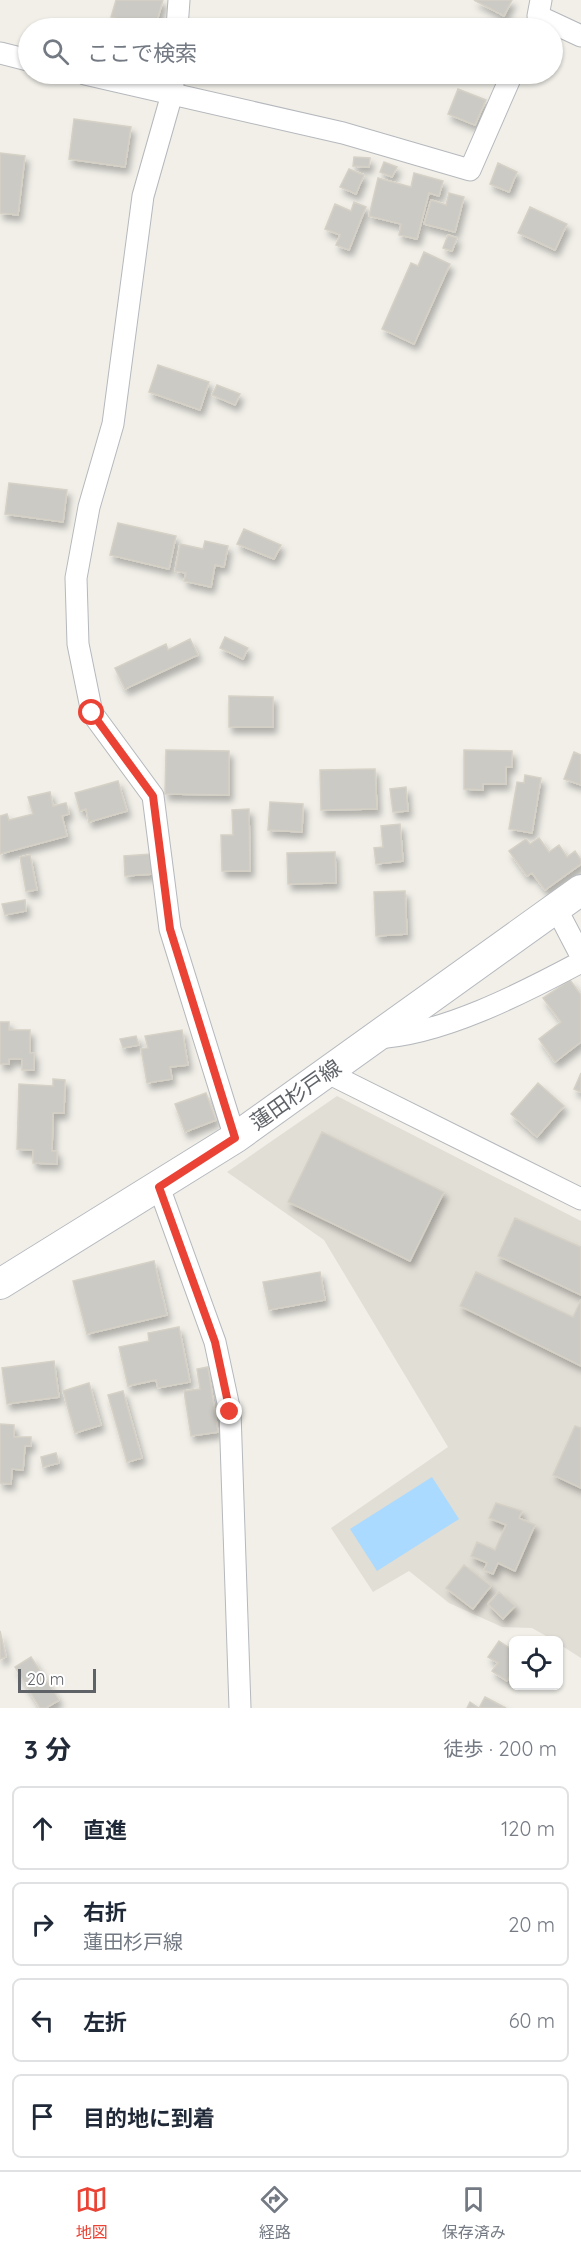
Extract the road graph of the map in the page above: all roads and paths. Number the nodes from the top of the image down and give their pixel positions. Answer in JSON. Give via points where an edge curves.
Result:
{"nodes":[{"id":1,"x":179,"y":0,"type":"edge"},
{"id":2,"x":178,"y":18,"type":"edge"},
{"id":3,"x":563,"y":27,"type":"edge"},
{"id":4,"x":581,"y":36,"type":"edge"},
{"id":5,"x":0,"y":53,"type":"edge"},
{"id":6,"x":18,"y":58,"type":"edge"},
{"id":7,"x":173,"y":84,"type":"edge"},
{"id":8,"x":508,"y":84,"type":"edge"},
{"id":9,"x":581,"y":890,"type":"edge"},
{"id":10,"x":556,"y":908,"type":"junction"},
{"id":11,"x":581,"y":956,"type":"edge"},
{"id":12,"x":581,"y":962,"type":"edge"},
{"id":13,"x":374,"y":1038,"type":"junction"},
{"id":14,"x":328,"y":1074,"type":"junction"},
{"id":15,"x":235,"y":1138,"type":"junction"},
{"id":16,"x":159,"y":1187,"type":"junction"},
{"id":17,"x":581,"y":1199,"type":"edge"},
{"id":18,"x":0,"y":1284,"type":"edge"},
{"id":19,"x":240,"y":1708,"type":"edge"}],
"edges":[{"from":1,"to":2,"type":"street"},
{"from":3,"to":4,"type":"street"},
{"from":5,"to":6,"type":"street"},
{"from":7,"to":8,"type":"street","via":[[470,170]]},
{"from":7,"to":15,"type":"street","via":[[143,196],[114,424],[89,507],[76,578],[78,644],[92,713],[153,796],[170,929]]},
{"from":9,"to":10,"type":"main road","name":"蓮田杉戸線"},
{"from":10,"to":11,"type":"street"},
{"from":10,"to":13,"type":"main road","name":"蓮田杉戸線"},
{"from":12,"to":13,"type":"street","via":[[517,997],[403,1038]]},
{"from":13,"to":14,"type":"main road","name":"蓮田杉戸線"},
{"from":14,"to":15,"type":"main road","name":"蓮田杉戸線"},
{"from":14,"to":17,"type":"street"},
{"from":15,"to":16,"type":"main road","name":"蓮田杉戸線"},
{"from":16,"to":18,"type":"main road","name":"蓮田杉戸線"},
{"from":16,"to":19,"type":"street","via":[[215,1342],[230,1412]]}]}
